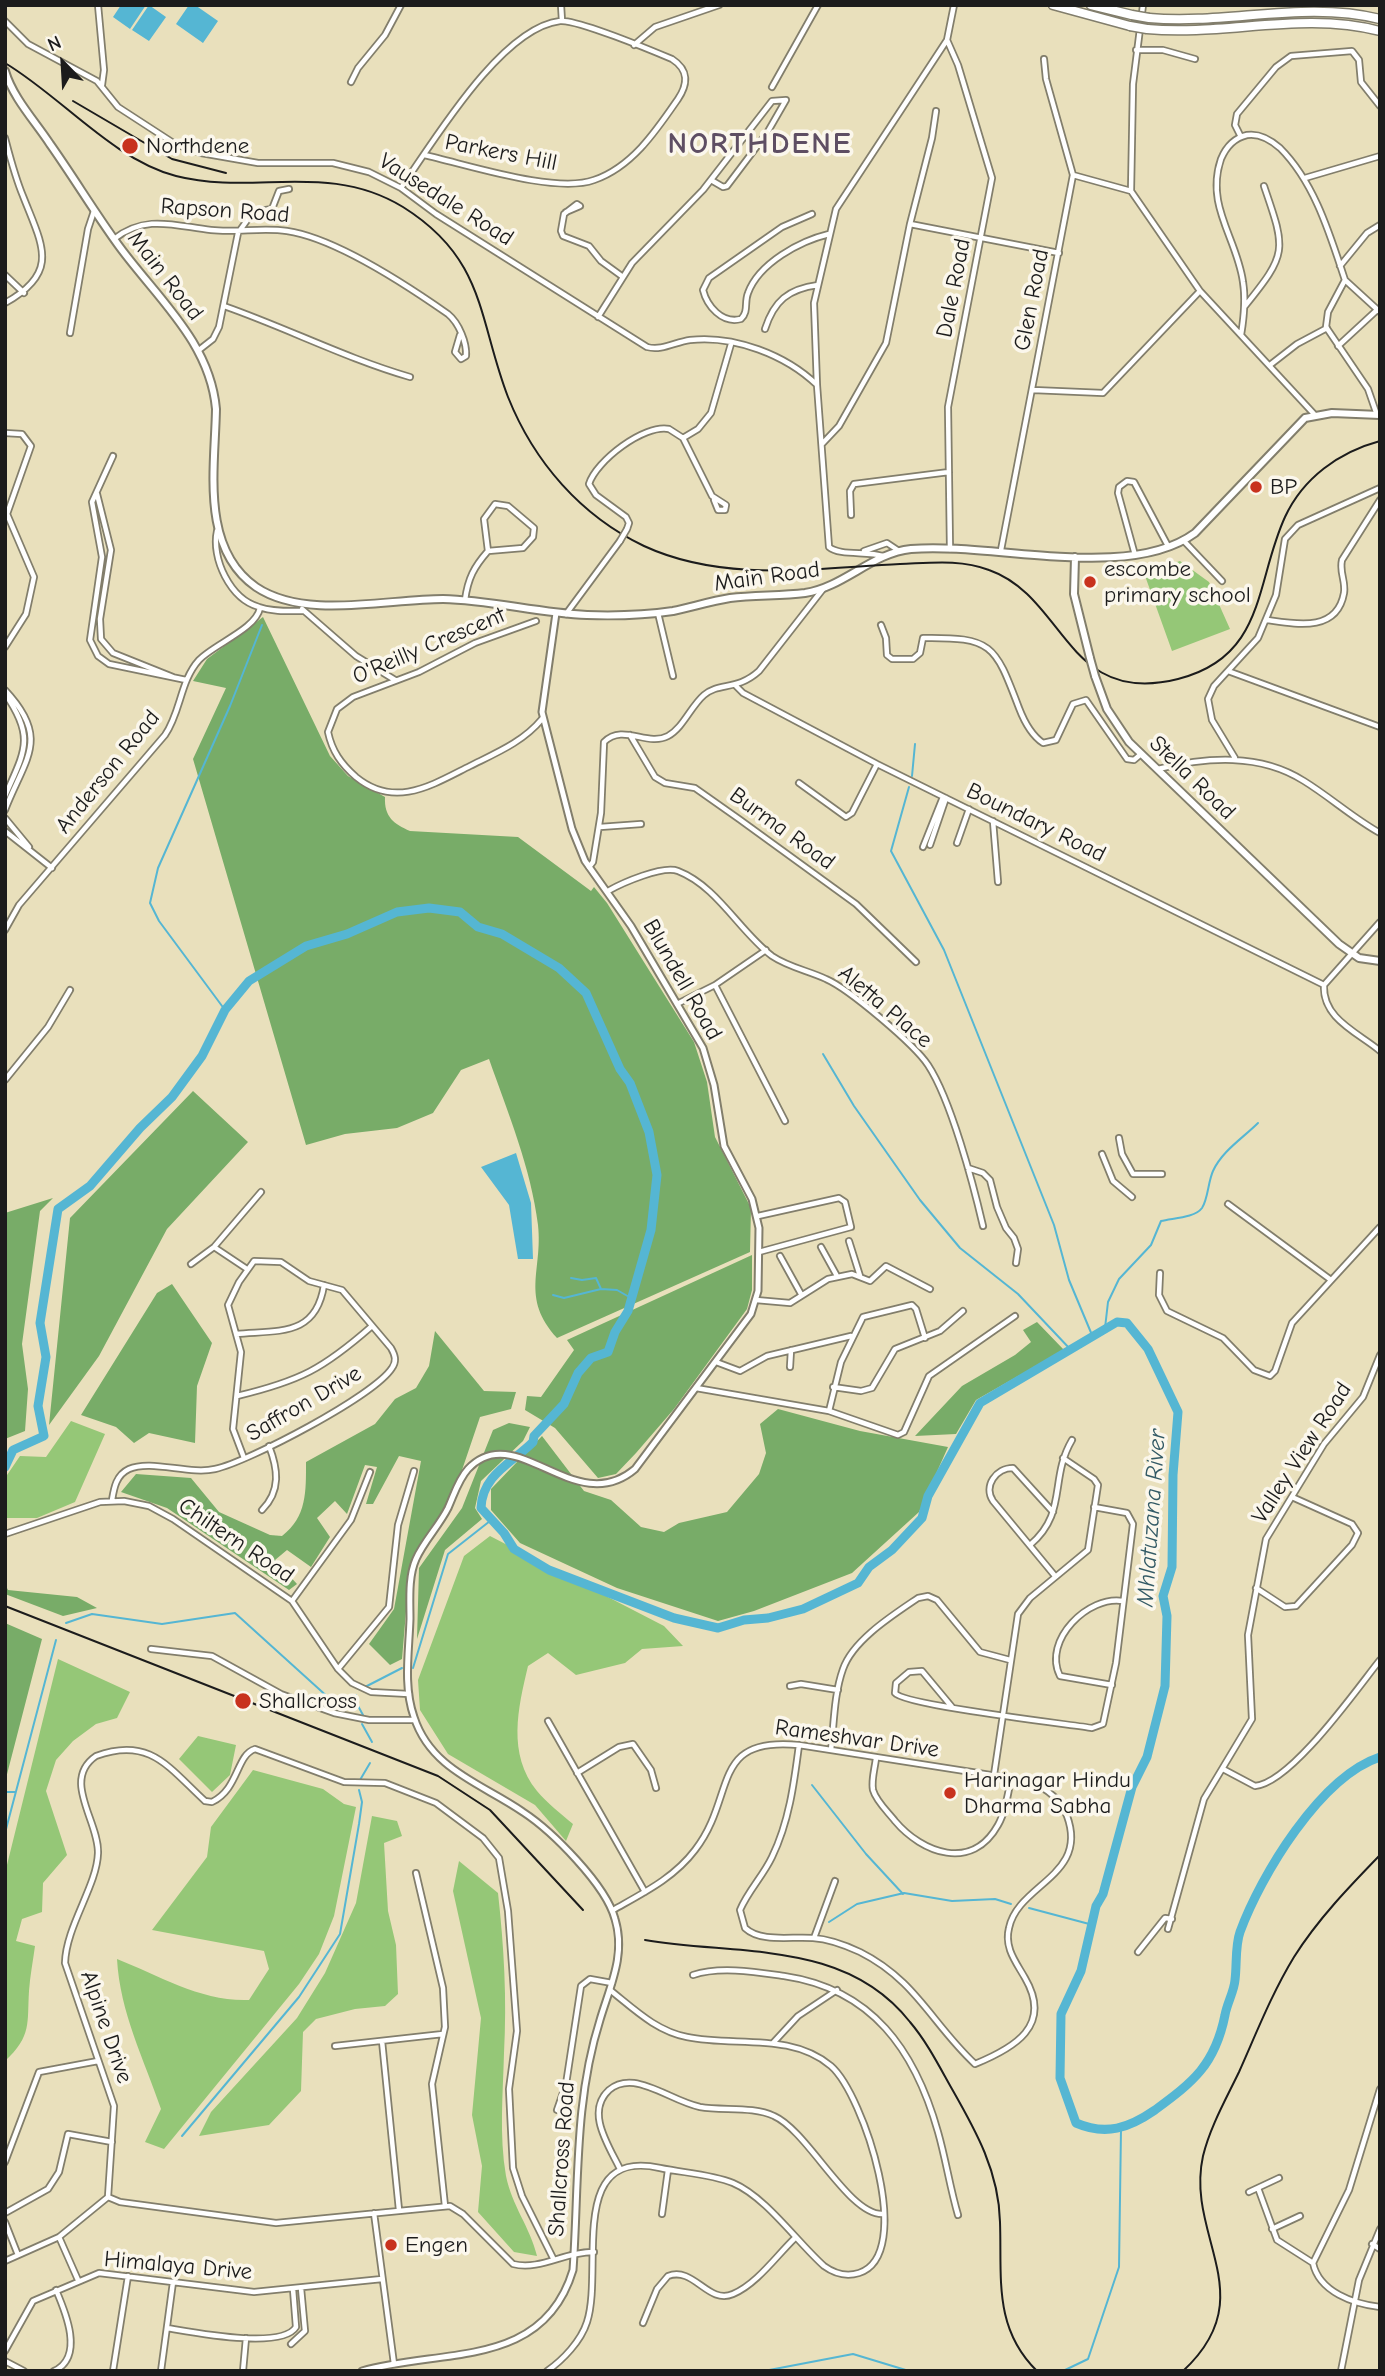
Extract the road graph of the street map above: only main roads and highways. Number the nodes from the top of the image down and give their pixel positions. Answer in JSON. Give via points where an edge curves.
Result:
{"nodes":[{"id":1,"x":1053,"y":5,"type":"edge"},
{"id":2,"x":1091,"y":5,"type":"edge"},
{"id":3,"x":1380,"y":19,"type":"edge"},
{"id":4,"x":1380,"y":31,"type":"edge"},
{"id":5,"x":5,"y":71,"type":"edge"},
{"id":6,"x":7,"y":82,"type":"edge"},
{"id":7,"x":1378,"y":415,"type":"edge"},
{"id":8,"x":1075,"y":557,"type":"junction"},
{"id":9,"x":1380,"y":961,"type":"edge"}],
"edges":[{"from":1,"to":4,"type":"highway","bridge":true,"via":[[1147,29],[1190,32],[1311,21]]},
{"from":2,"to":3,"type":"highway","bridge":true,"via":[[1150,18],[1195,20],[1308,9]]},
{"from":5,"to":6,"type":"main road","name":"Main Road"},
{"from":6,"to":8,"type":"main road","name":"Main Road","via":[[114,239],[200,350],[214,389],[218,529],[229,559],[246,579],[268,594],[301,608],[465,600],[566,614],[658,613],[729,598],[823,589],[899,551],[1001,550]]},
{"from":7,"to":8,"type":"main road","name":"Main Road","via":[[1314,414],[1296,426],[1200,528],[1183,540],[1135,556]]},
{"from":8,"to":9,"type":"main road","name":"Stella Road","bridge":true,"via":[[1074,594],[1095,676],[1114,722],[1353,955]]}]}
